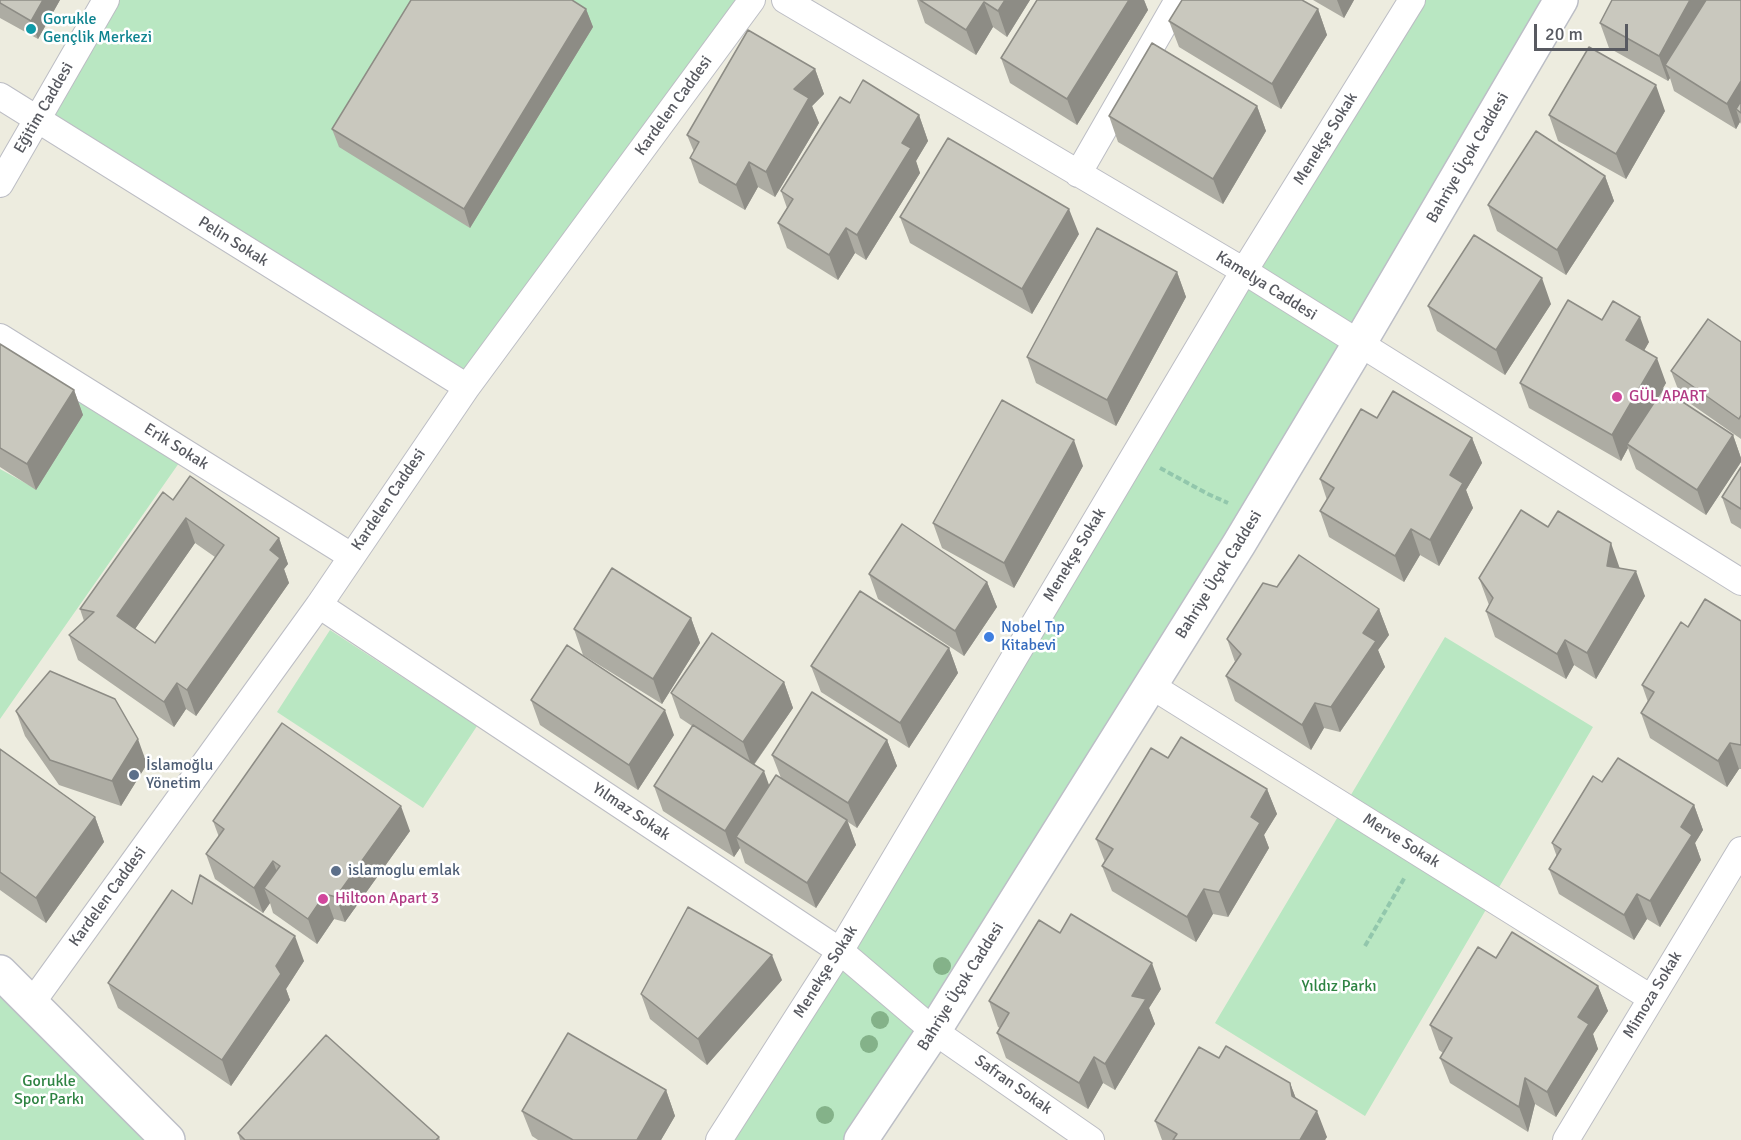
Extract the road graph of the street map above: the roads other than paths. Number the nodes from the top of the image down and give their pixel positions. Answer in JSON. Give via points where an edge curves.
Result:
{"nodes":[{"id":1,"x":106,"y":0,"type":"edge"},
{"id":2,"x":752,"y":0,"type":"edge"},
{"id":3,"x":785,"y":0,"type":"edge"},
{"id":4,"x":1178,"y":0,"type":"edge"},
{"id":5,"x":1412,"y":0,"type":"edge"},
{"id":6,"x":1561,"y":0,"type":"edge"},
{"id":7,"x":0,"y":96,"type":"edge"},
{"id":8,"x":37,"y":120,"type":"junction"},
{"id":9,"x":1078,"y":174,"type":"junction"},
{"id":10,"x":0,"y":184,"type":"edge"},
{"id":11,"x":1244,"y":271,"type":"junction"},
{"id":12,"x":0,"y":337,"type":"edge"},
{"id":13,"x":1359,"y":344,"type":"junction"},
{"id":14,"x":467,"y":387,"type":"junction"},
{"id":15,"x":351,"y":556,"type":"junction"},
{"id":16,"x":1741,"y":582,"type":"edge"},
{"id":17,"x":319,"y":605,"type":"junction"},
{"id":18,"x":1150,"y":685,"type":"junction"},
{"id":19,"x":1741,"y":850,"type":"edge"},
{"id":20,"x":840,"y":951,"type":"junction"},
{"id":21,"x":0,"y":972,"type":"edge"},
{"id":22,"x":1652,"y":998,"type":"junction"},
{"id":23,"x":31,"y":1004,"type":"junction"},
{"id":24,"x":934,"y":1031,"type":"junction"},
{"id":25,"x":168,"y":1140,"type":"edge"},
{"id":26,"x":719,"y":1140,"type":"edge"},
{"id":27,"x":861,"y":1140,"type":"edge"},
{"id":28,"x":1091,"y":1140,"type":"edge"},
{"id":29,"x":1566,"y":1140,"type":"edge"}],
"edges":[{"from":1,"to":8,"type":"street","name":"Eğitim Caddesi"},
{"from":2,"to":14,"type":"street","name":"Kardelen Caddesi"},
{"from":3,"to":9,"type":"street","name":"Kamelya Caddesi"},
{"from":4,"to":9,"type":"street"},
{"from":5,"to":11,"type":"street","name":"Menekşe Sokak"},
{"from":6,"to":13,"type":"main road","name":"Bahriye Üçok Caddesi"},
{"from":7,"to":8,"type":"street","name":"Pelin Sokak"},
{"from":8,"to":10,"type":"street","name":"Eğitim Caddesi"},
{"from":8,"to":14,"type":"street","name":"Pelin Sokak"},
{"from":9,"to":11,"type":"street","name":"Kamelya Caddesi"},
{"from":11,"to":13,"type":"street","name":"Kamelya Caddesi"},
{"from":11,"to":20,"type":"street","name":"Menekşe Sokak"},
{"from":12,"to":15,"type":"street","name":"Erik Sokak"},
{"from":13,"to":16,"type":"street","name":"Kamelya Caddesi"},
{"from":13,"to":18,"type":"main road","name":"Bahriye Üçok Caddesi"},
{"from":14,"to":15,"type":"street","name":"Kardelen Caddesi"},
{"from":15,"to":17,"type":"street","name":"Kardelen Caddesi"},
{"from":17,"to":20,"type":"street","name":"Yılmaz Sokak"},
{"from":17,"to":23,"type":"street","name":"Kardelen Caddesi"},
{"from":18,"to":22,"type":"street","name":"Merve Sokak"},
{"from":18,"to":24,"type":"main road","name":"Bahriye Üçok Caddesi"},
{"from":19,"to":22,"type":"street","name":"Mimoza Sokak"},
{"from":20,"to":24,"type":"street","name":"Yılmaz Sokak"},
{"from":20,"to":26,"type":"street","name":"Menekşe Sokak"},
{"from":21,"to":23,"type":"main road"},
{"from":22,"to":29,"type":"street","name":"Mimoza Sokak"},
{"from":23,"to":25,"type":"main road"},
{"from":24,"to":27,"type":"main road","name":"Bahriye Üçok Caddesi"},
{"from":24,"to":28,"type":"street","name":"Safran Sokak"}]}
